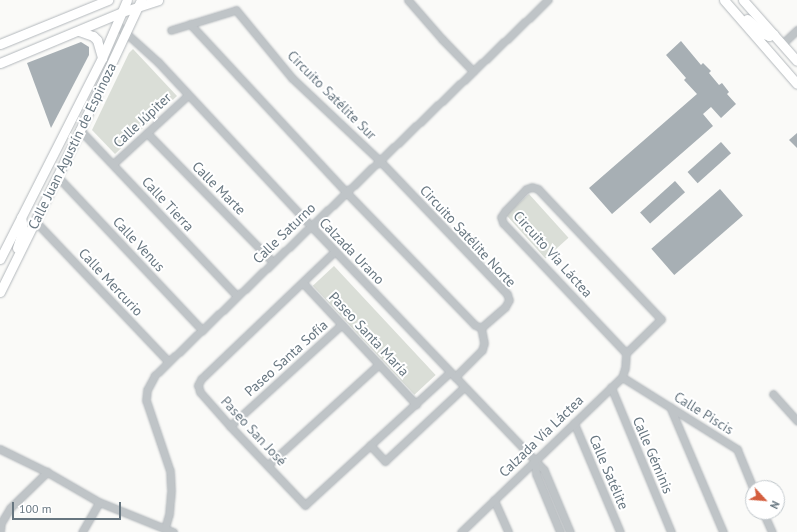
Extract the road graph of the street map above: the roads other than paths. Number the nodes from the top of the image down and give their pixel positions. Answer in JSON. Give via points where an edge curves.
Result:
{"nodes":[{"id":1,"x":108,"y":0,"type":"edge"},
{"id":2,"x":127,"y":0,"type":"edge"},
{"id":3,"x":158,"y":0,"type":"edge"},
{"id":4,"x":408,"y":0,"type":"edge"},
{"id":5,"x":548,"y":0,"type":"edge"},
{"id":6,"x":724,"y":0,"type":"edge"},
{"id":7,"x":743,"y":0,"type":"edge"},
{"id":8,"x":139,"y":3,"type":"edge"},
{"id":9,"x":732,"y":9,"type":"junction"},
{"id":10,"x":122,"y":12,"type":"junction"},
{"id":11,"x":190,"y":24,"type":"junction"},
{"id":12,"x":117,"y":25,"type":"junction"},
{"id":13,"x":171,"y":30,"type":"dead end"},
{"id":14,"x":797,"y":30,"type":"edge"},
{"id":15,"x":78,"y":31,"type":"junction"},
{"id":16,"x":127,"y":33,"type":"junction"},
{"id":17,"x":774,"y":34,"type":"junction"},
{"id":18,"x":0,"y":44,"type":"edge"},
{"id":19,"x":782,"y":44,"type":"junction"},
{"id":20,"x":102,"y":58,"type":"junction"},
{"id":21,"x":797,"y":61,"type":"edge"},
{"id":22,"x":0,"y":63,"type":"edge"},
{"id":23,"x":473,"y":71,"type":"junction"},
{"id":24,"x":797,"y":84,"type":"edge"},
{"id":25,"x":188,"y":95,"type":"junction"},
{"id":26,"x":80,"y":130,"type":"junction"},
{"id":27,"x":147,"y":133,"type":"junction"},
{"id":28,"x":380,"y":161,"type":"junction"},
{"id":29,"x":113,"y":164,"type":"junction"},
{"id":30,"x":57,"y":176,"type":"junction"},
{"id":31,"x":346,"y":192,"type":"junction"},
{"id":32,"x":21,"y":217,"type":"junction"},
{"id":33,"x":36,"y":221,"type":"junction"},
{"id":34,"x":311,"y":226,"type":"junction"},
{"id":35,"x":335,"y":251,"type":"junction"},
{"id":36,"x":0,"y":259,"type":"edge"},
{"id":37,"x":273,"y":262,"type":"junction"},
{"id":38,"x":4,"y":283,"type":"junction"},
{"id":39,"x":303,"y":283,"type":"junction"},
{"id":40,"x":0,"y":292,"type":"edge"},
{"id":41,"x":237,"y":296,"type":"junction"},
{"id":42,"x":342,"y":324,"type":"junction"},
{"id":43,"x":481,"y":328,"type":"junction"},
{"id":44,"x":202,"y":330,"type":"junction"},
{"id":45,"x":626,"y":353,"type":"junction"},
{"id":46,"x":168,"y":361,"type":"junction"},
{"id":47,"x":379,"y":364,"type":"junction"},
{"id":48,"x":452,"y":374,"type":"junction"},
{"id":49,"x":622,"y":377,"type":"junction"},
{"id":50,"x":464,"y":387,"type":"junction"},
{"id":51,"x":611,"y":387,"type":"junction"},
{"id":52,"x":774,"y":394,"type":"dead end"},
{"id":53,"x":416,"y":404,"type":"junction"},
{"id":54,"x":670,"y":407,"type":"junction"},
{"id":55,"x":797,"y":421,"type":"edge"},
{"id":56,"x":574,"y":423,"type":"junction"},
{"id":57,"x":230,"y":426,"type":"junction"},
{"id":58,"x":370,"y":445,"type":"junction"},
{"id":59,"x":0,"y":449,"type":"edge"},
{"id":60,"x":535,"y":460,"type":"junction"},
{"id":61,"x":268,"y":465,"type":"junction"},
{"id":62,"x":47,"y":472,"type":"junction"},
{"id":63,"x":750,"y":480,"type":"edge"},
{"id":64,"x":494,"y":500,"type":"junction"},
{"id":65,"x":99,"y":502,"type":"junction"},
{"id":66,"x":767,"y":520,"type":"edge"},
{"id":67,"x":165,"y":528,"type":"junction"},
{"id":68,"x":0,"y":532,"type":"edge"},
{"id":69,"x":82,"y":532,"type":"edge"},
{"id":70,"x":173,"y":532,"type":"edge"},
{"id":71,"x":461,"y":532,"type":"edge"},
{"id":72,"x":508,"y":532,"type":"edge"},
{"id":73,"x":560,"y":532,"type":"edge"},
{"id":74,"x":570,"y":532,"type":"edge"},
{"id":75,"x":620,"y":532,"type":"edge"},
{"id":76,"x":671,"y":532,"type":"edge"},
{"id":77,"x":723,"y":532,"type":"edge"},
{"id":78,"x":772,"y":532,"type":"edge"}],
"edges":[{"from":1,"to":18,"type":"main road"},
{"from":2,"to":10,"type":"main road","name":"Calle Juan Agustín de Espinoza"},
{"from":3,"to":8,"type":"main road"},
{"from":4,"to":23,"type":"street"},
{"from":5,"to":23,"type":"street","name":"Calle Saturno"},
{"from":6,"to":9,"type":"main road"},
{"from":7,"to":17,"type":"main road"},
{"from":8,"to":10,"type":"main road"},
{"from":8,"to":16,"type":"main road","name":"Calle Juan Agustín de Espinoza"},
{"from":9,"to":17,"type":"main road","via":[[764,34]]},
{"from":9,"to":24,"type":"main road"},
{"from":10,"to":12,"type":"main road","name":"Calle Juan Agustín de Espinoza"},
{"from":10,"to":15,"type":"main road"},
{"from":11,"to":13,"type":"street","name":"Circuito Satélite Sur"},
{"from":11,"to":28,"type":"street","name":"Circuito Satélite Sur","via":[[236,10],[292,78]]},
{"from":11,"to":31,"type":"street"},
{"from":12,"to":16,"type":"street","name":"Calzada Urano"},
{"from":12,"to":20,"type":"main road","name":"Calle Juan Agustín de Espinoza"},
{"from":14,"to":19,"type":"street"},
{"from":15,"to":20,"type":"main road","via":[[97,40]]},
{"from":15,"to":22,"type":"main road"},
{"from":16,"to":25,"type":"street","name":"Calzada Urano"},
{"from":16,"to":26,"type":"main road","name":"Calle Juan Agustín de Espinoza"},
{"from":17,"to":19,"type":"main road"},
{"from":19,"to":21,"type":"main road"},
{"from":20,"to":32,"type":"main road","name":"Calle Juan Agustín de Espinoza"},
{"from":23,"to":28,"type":"street","name":"Calle Saturno"},
{"from":25,"to":27,"type":"street","name":"Calle Júpiter"},
{"from":25,"to":34,"type":"street","name":"Calzada Urano"},
{"from":26,"to":29,"type":"street","name":"Calle Tierra"},
{"from":26,"to":30,"type":"main road","name":"Calle Juan Agustín de Espinoza"},
{"from":27,"to":29,"type":"street","name":"Calle Júpiter"},
{"from":27,"to":37,"type":"street","name":"Calle Marte"},
{"from":28,"to":31,"type":"street","name":"Calle Saturno"},
{"from":28,"to":43,"type":"street","name":"Circuito Satélite Norte","via":[[507,294],[509,300],[505,307]]},
{"from":29,"to":41,"type":"street","name":"Calle Tierra"},
{"from":30,"to":33,"type":"main road","name":"Calle Juan Agustín de Espinoza"},
{"from":30,"to":44,"type":"street","name":"Calle Venus"},
{"from":31,"to":34,"type":"street","name":"Calle Saturno"},
{"from":31,"to":43,"type":"street","via":[[475,325]]},
{"from":32,"to":36,"type":"main road","name":"Calle Juan Agustín de Espinoza"},
{"from":32,"to":38,"type":"main road","via":[[23,229]]},
{"from":33,"to":38,"type":"main road","name":"Calle Juan Agustín de Espinoza"},
{"from":33,"to":46,"type":"street","name":"Calle Mercurio"},
{"from":34,"to":35,"type":"street","name":"Calzada Urano"},
{"from":34,"to":37,"type":"street","name":"Calle Saturno"},
{"from":35,"to":39,"type":"street","name":"Paseo San José"},
{"from":35,"to":48,"type":"street","name":"Calzada Urano"},
{"from":37,"to":41,"type":"street","name":"Calle Saturno"},
{"from":38,"to":40,"type":"main road","name":"Calle Juan Agustín de Espinoza"},
{"from":39,"to":42,"type":"street","name":"Paseo Santa María"},
{"from":39,"to":57,"type":"street","name":"Paseo San José","via":[[198,385],[200,392]]},
{"from":41,"to":44,"type":"street","name":"Calle Saturno"},
{"from":42,"to":47,"type":"street","name":"Paseo Santa María"},
{"from":42,"to":57,"type":"street","name":"Paseo Santa Sofía"},
{"from":43,"to":48,"type":"street","via":[[484,343],[482,350]]},
{"from":44,"to":46,"type":"street","name":"Calle Saturno"},
{"from":45,"to":45,"type":"street","name":"Circuito Vía Láctea","via":[[503,223],[501,217],[505,211],[526,189],[538,189],[661,319]]},
{"from":45,"to":49,"type":"street"},
{"from":46,"to":67,"type":"street","name":"Calle Saturno","via":[[155,375],[147,390],[146,400],[170,471],[169,514]]},
{"from":47,"to":53,"type":"street","name":"Paseo Santa María"},
{"from":47,"to":61,"type":"street"},
{"from":48,"to":50,"type":"street","name":"Calzada Urano"},
{"from":48,"to":53,"type":"street","name":"Paseo San José","via":[[434,386]]},
{"from":49,"to":51,"type":"street","name":"Calzada Vía Láctea"},
{"from":49,"to":54,"type":"street","name":"Calle Piscis"},
{"from":50,"to":58,"type":"street","via":[[385,460]]},
{"from":50,"to":60,"type":"street","name":"Calzada Urano"},
{"from":51,"to":56,"type":"street","name":"Calzada Vía Láctea"},
{"from":51,"to":76,"type":"street","name":"Calle Géminis"},
{"from":52,"to":55,"type":"street"},
{"from":53,"to":58,"type":"street","name":"Paseo San José"},
{"from":54,"to":63,"type":"street","name":"Calle Piscis","via":[[736,449]]},
{"from":54,"to":77,"type":"street"},
{"from":56,"to":60,"type":"street","name":"Calzada Vía Láctea"},
{"from":56,"to":75,"type":"street","name":"Calle Satélite"},
{"from":57,"to":61,"type":"street","name":"Paseo San José"},
{"from":58,"to":61,"type":"street","name":"Paseo San José","via":[[305,505]]},
{"from":59,"to":62,"type":"street"},
{"from":60,"to":64,"type":"street","name":"Calzada Vía Láctea"},
{"from":60,"to":73,"type":"street","via":[[536,474]]},
{"from":60,"to":74,"type":"street","name":"Calzada Urano","via":[[544,470]]},
{"from":62,"to":65,"type":"street"},
{"from":62,"to":68,"type":"street","via":[[10,508],[1,523]]},
{"from":64,"to":71,"type":"street","name":"Calzada Vía Láctea"},
{"from":64,"to":72,"type":"street"},
{"from":65,"to":67,"type":"street"},
{"from":65,"to":69,"type":"street"},
{"from":66,"to":78,"type":"street"},
{"from":67,"to":70,"type":"street"}]}
